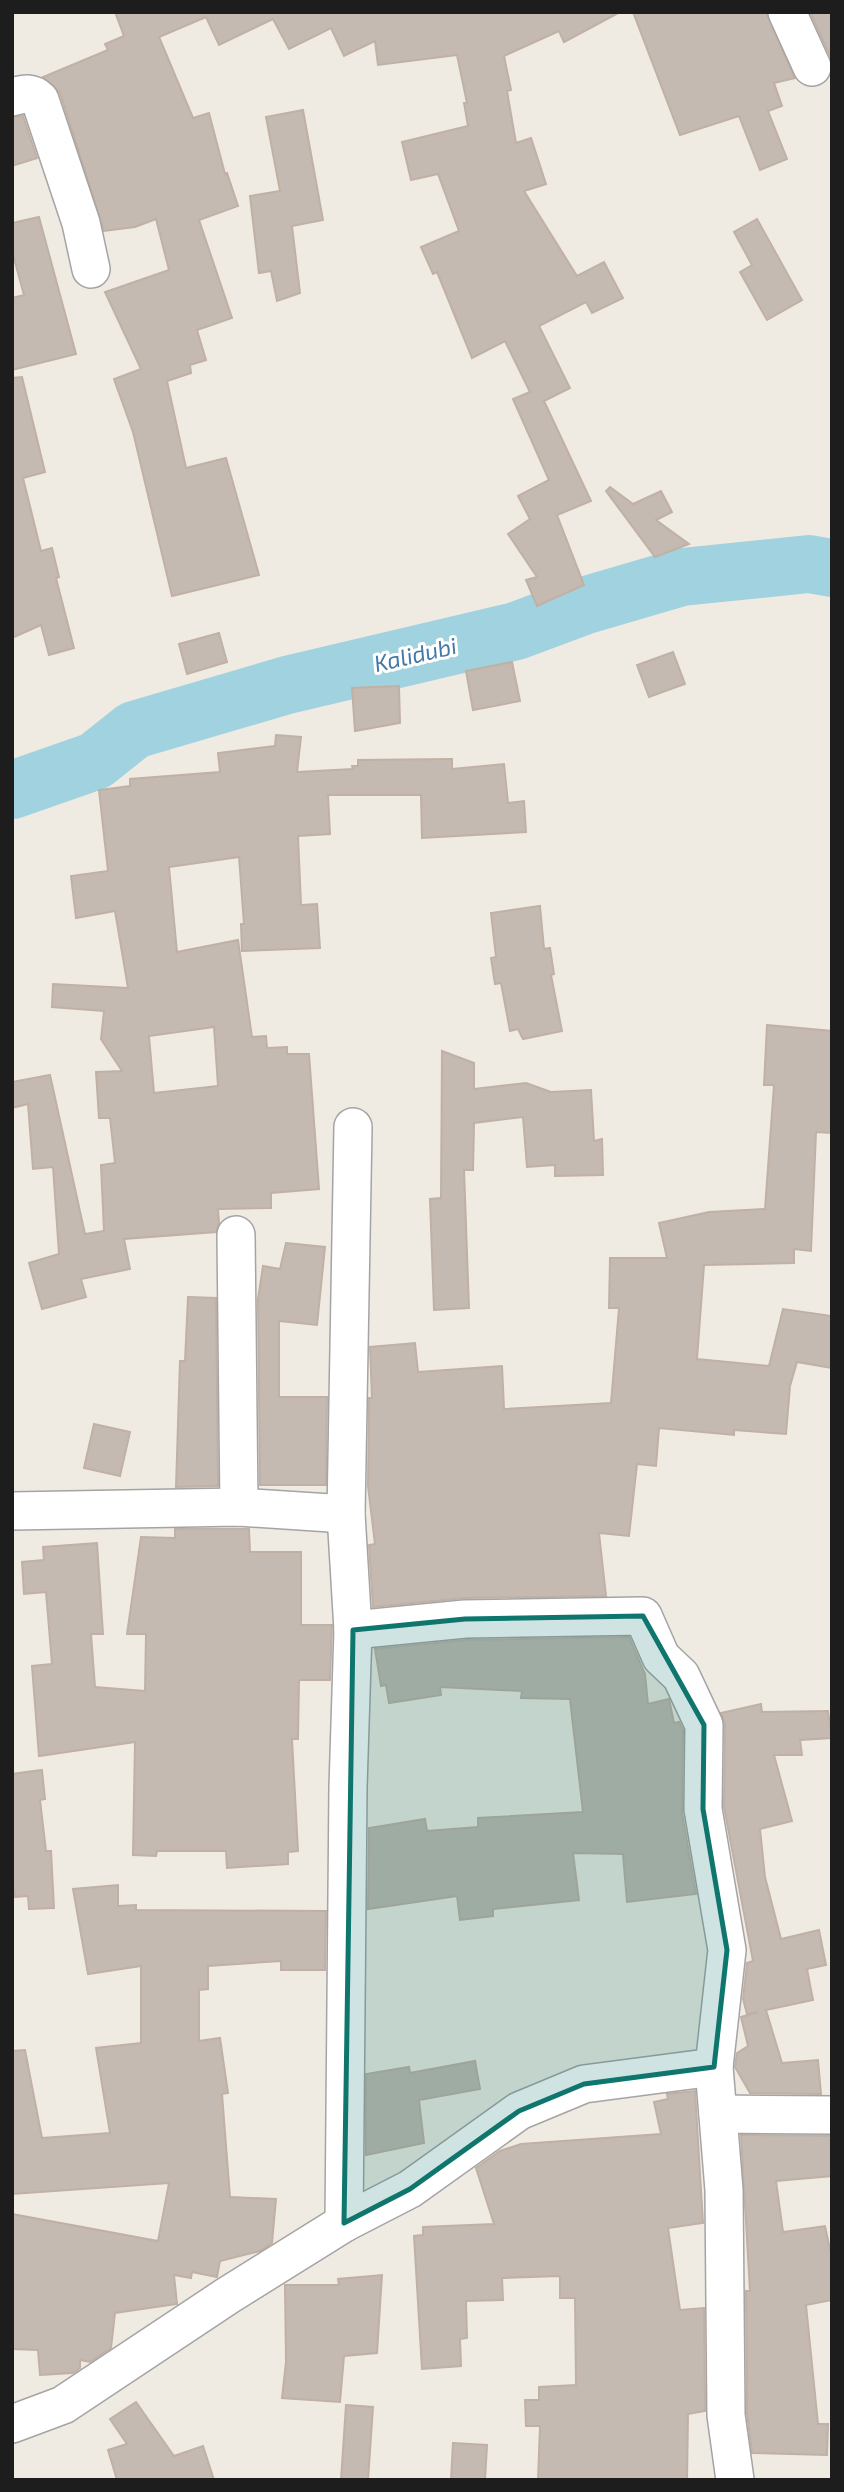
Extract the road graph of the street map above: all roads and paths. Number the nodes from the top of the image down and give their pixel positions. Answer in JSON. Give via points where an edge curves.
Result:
{"nodes":[{"id":1,"x":787,"y":12,"type":"edge"},
{"id":2,"x":812,"y":67,"type":"dead end"},
{"id":3,"x":12,"y":97,"type":"edge"},
{"id":4,"x":91,"y":269,"type":"dead end"},
{"id":5,"x":353,"y":1127,"type":"dead end"},
{"id":6,"x":236,"y":1235,"type":"dead end"},
{"id":7,"x":239,"y":1507,"type":"junction"},
{"id":8,"x":12,"y":1511,"type":"edge"},
{"id":9,"x":346,"y":1514,"type":"junction"},
{"id":10,"x":353,"y":1630,"type":"junction"},
{"id":11,"x":714,"y":2067,"type":"junction"},
{"id":12,"x":718,"y":2114,"type":"junction"},
{"id":13,"x":832,"y":2115,"type":"edge"},
{"id":14,"x":345,"y":2223,"type":"junction"},
{"id":15,"x":12,"y":2424,"type":"edge"},
{"id":16,"x":735,"y":2480,"type":"edge"}],
"edges":[{"from":1,"to":2,"type":"street"},
{"from":3,"to":4,"type":"street","via":[[35,94],[40,100],[81,223]]},
{"from":5,"to":9,"type":"street"},
{"from":6,"to":7,"type":"street"},
{"from":7,"to":8,"type":"street"},
{"from":7,"to":9,"type":"street"},
{"from":9,"to":10,"type":"street"},
{"from":10,"to":11,"type":"street","via":[[464,1619],[643,1616],[661,1657],[681,1676],[704,1726],[703,1809],[727,1950]]},
{"from":10,"to":14,"type":"street"},
{"from":11,"to":12,"type":"street"},
{"from":11,"to":14,"type":"street","via":[[583,2084],[519,2111],[410,2189]]},
{"from":12,"to":13,"type":"street"},
{"from":12,"to":16,"type":"street","via":[[724,2190],[726,2415]]},
{"from":14,"to":15,"type":"street","via":[[63,2405]]}]}
